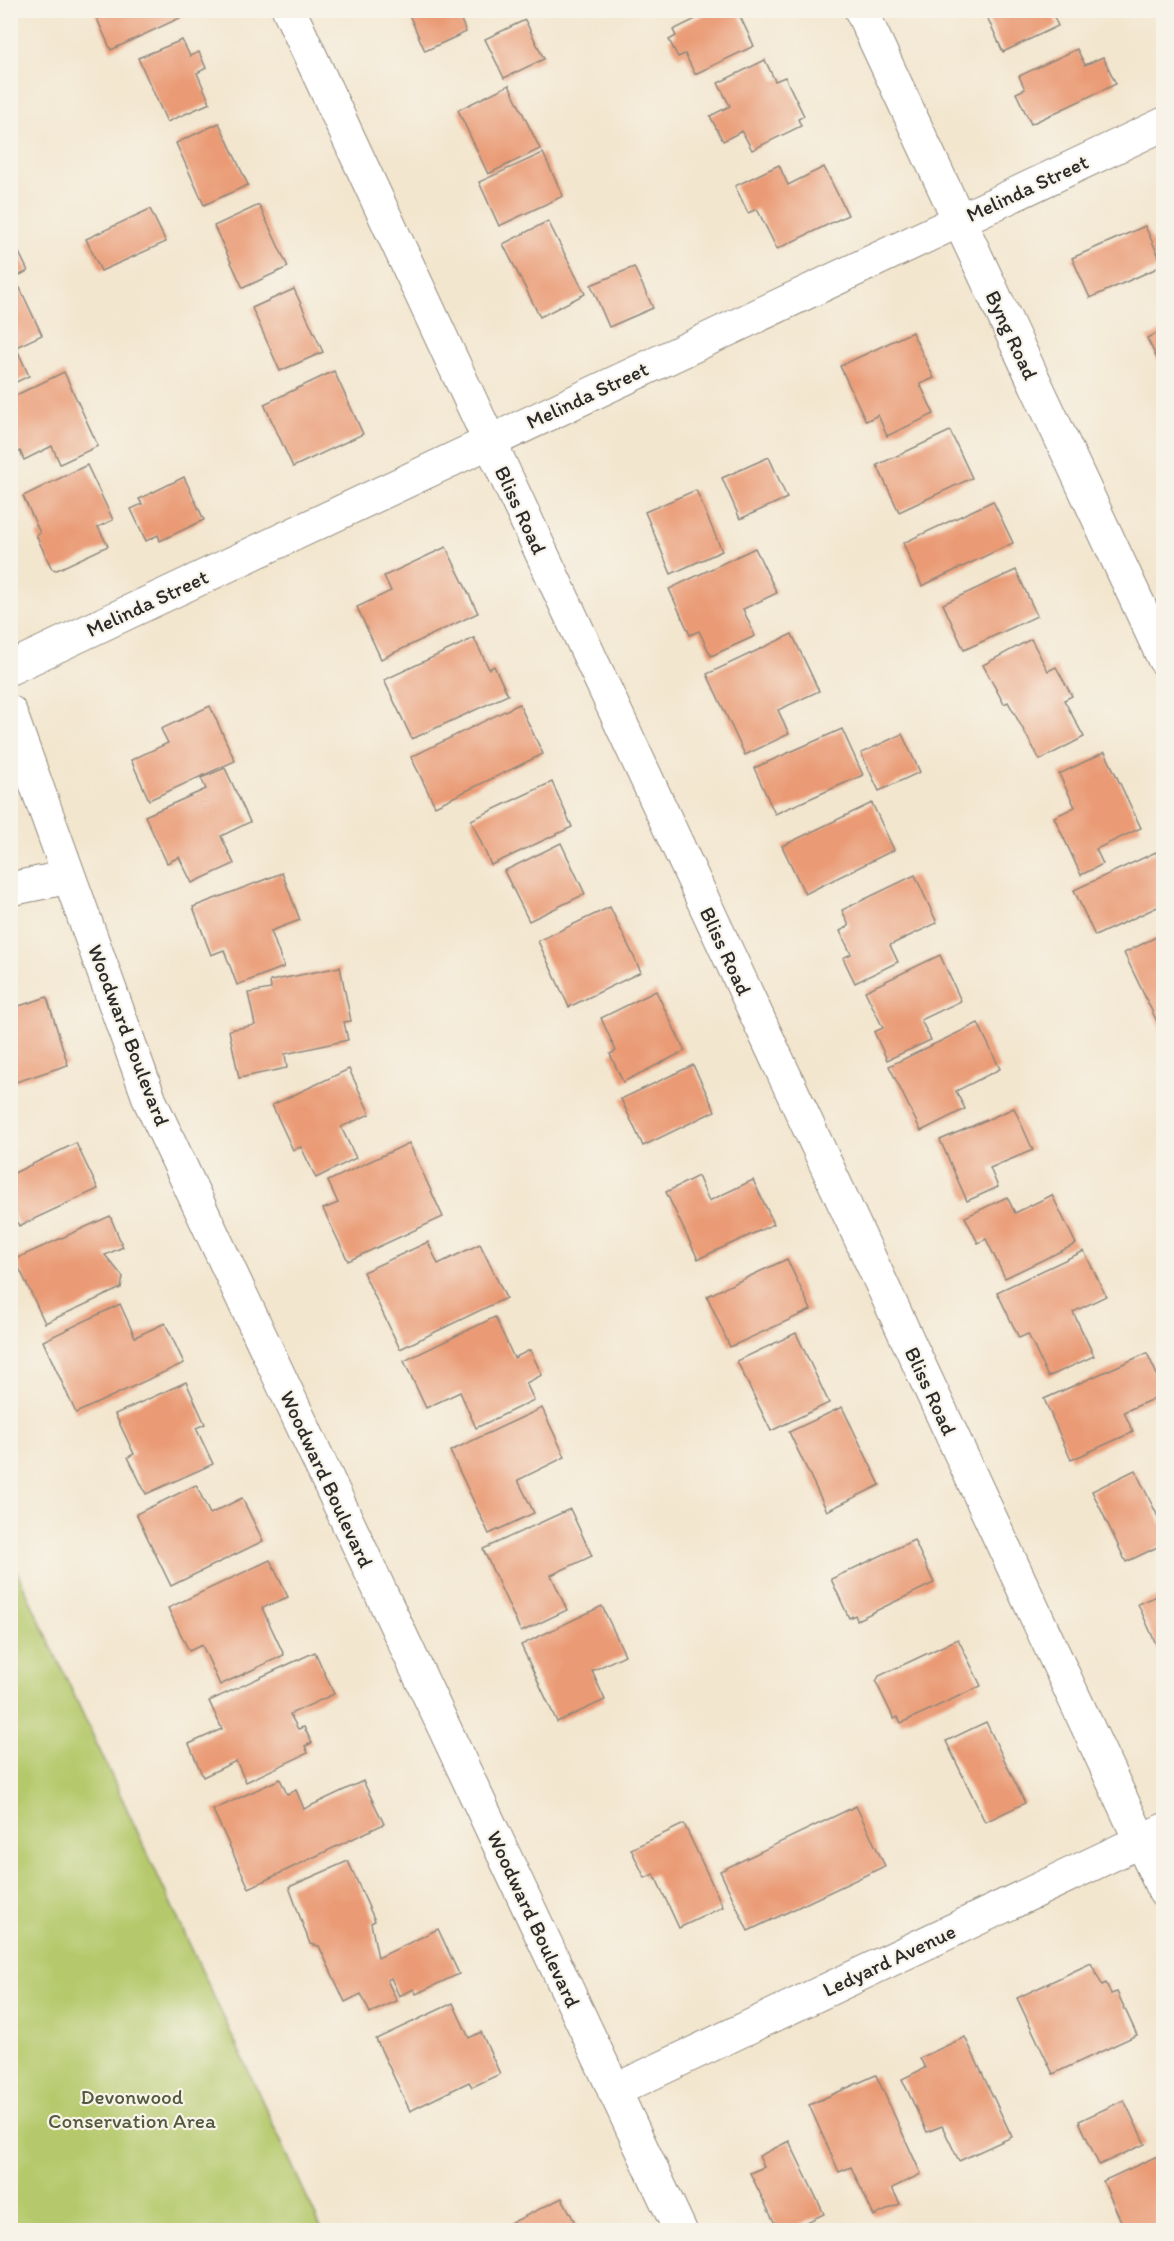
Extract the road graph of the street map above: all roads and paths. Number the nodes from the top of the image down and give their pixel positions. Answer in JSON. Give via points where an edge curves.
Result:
{"nodes":[{"id":1,"x":289,"y":10,"type":"edge"},
{"id":2,"x":861,"y":10,"type":"edge"},
{"id":3,"x":1164,"y":123,"type":"edge"},
{"id":4,"x":959,"y":220,"type":"junction"},
{"id":5,"x":489,"y":441,"type":"junction"},
{"id":6,"x":1164,"y":659,"type":"edge"},
{"id":7,"x":10,"y":668,"type":"edge"},
{"id":8,"x":10,"y":712,"type":"edge"},
{"id":9,"x":69,"y":877,"type":"junction"},
{"id":10,"x":10,"y":889,"type":"edge"},
{"id":11,"x":1152,"y":1835,"type":"edge"},
{"id":12,"x":1164,"y":1891,"type":"edge"},
{"id":13,"x":614,"y":2091,"type":"junction"},
{"id":14,"x":680,"y":2230,"type":"edge"}],
"edges":[{"from":1,"to":5,"type":"street","name":"Bliss Road"},
{"from":2,"to":4,"type":"street","name":"Byng Road"},
{"from":3,"to":4,"type":"street","name":"Melinda Street"},
{"from":4,"to":5,"type":"street","name":"Melinda Street"},
{"from":4,"to":6,"type":"street","name":"Byng Road"},
{"from":5,"to":7,"type":"street","name":"Melinda Street"},
{"from":5,"to":11,"type":"street","name":"Bliss Road"},
{"from":8,"to":9,"type":"street","name":"Woodward Boulevard"},
{"from":9,"to":10,"type":"street"},
{"from":9,"to":13,"type":"street","name":"Woodward Boulevard","via":[[150,1101]]},
{"from":11,"to":12,"type":"street","name":"Bliss Road"},
{"from":11,"to":13,"type":"street","name":"Ledyard Avenue"},
{"from":13,"to":14,"type":"street","name":"Woodward Boulevard"}]}
